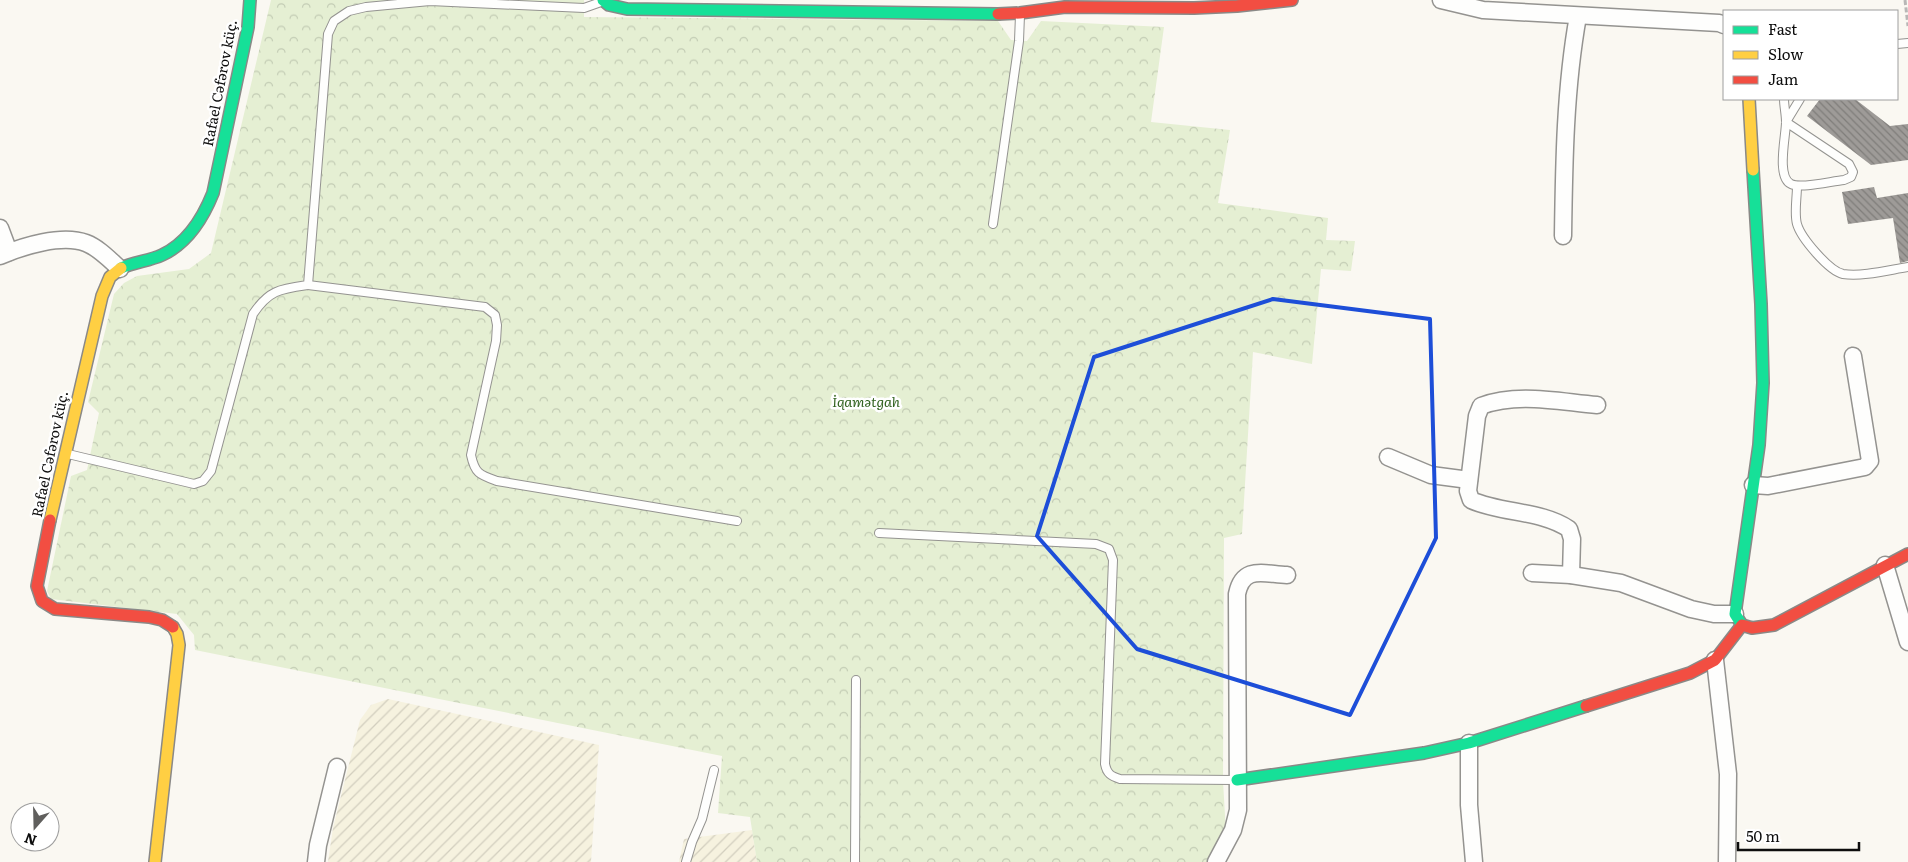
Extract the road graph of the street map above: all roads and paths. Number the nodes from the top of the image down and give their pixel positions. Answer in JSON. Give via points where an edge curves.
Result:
{"nodes":[{"id":1,"x":250,"y":0,"type":"edge"},
{"id":2,"x":604,"y":0,"type":"edge"},
{"id":3,"x":1292,"y":0,"type":"edge"},
{"id":4,"x":1442,"y":0,"type":"edge"},
{"id":5,"x":1905,"y":0,"type":"edge"},
{"id":6,"x":1065,"y":3,"type":"edge"},
{"id":7,"x":1194,"y":4,"type":"edge"},
{"id":8,"x":1020,"y":13,"type":"junction"},
{"id":9,"x":1578,"y":16,"type":"junction"},
{"id":10,"x":1723,"y":25,"type":"edge"},
{"id":11,"x":1908,"y":26,"type":"edge"},
{"id":12,"x":1749,"y":100,"type":"edge"},
{"id":13,"x":1784,"y":100,"type":"edge"},
{"id":14,"x":1799,"y":100,"type":"edge"},
{"id":15,"x":1786,"y":122,"type":"junction"},
{"id":16,"x":1797,"y":186,"type":"junction"},
{"id":17,"x":993,"y":224,"type":"dead end"},
{"id":18,"x":0,"y":228,"type":"edge"},
{"id":19,"x":1563,"y":236,"type":"dead end"},
{"id":20,"x":4,"y":254,"type":"edge"},
{"id":21,"x":1908,"y":267,"type":"edge"},
{"id":22,"x":120,"y":269,"type":"junction"},
{"id":23,"x":308,"y":285,"type":"junction"},
{"id":24,"x":1853,"y":356,"type":"dead end"},
{"id":25,"x":1597,"y":405,"type":"dead end"},
{"id":26,"x":66,"y":454,"type":"junction"},
{"id":27,"x":1388,"y":457,"type":"dead end"},
{"id":28,"x":1469,"y":480,"type":"junction"},
{"id":29,"x":1752,"y":485,"type":"junction"},
{"id":30,"x":737,"y":521,"type":"dead end"},
{"id":31,"x":879,"y":533,"type":"dead end"},
{"id":32,"x":1908,"y":554,"type":"edge"},
{"id":33,"x":1885,"y":565,"type":"junction"},
{"id":34,"x":1532,"y":573,"type":"dead end"},
{"id":35,"x":1287,"y":575,"type":"dead end"},
{"id":36,"x":1571,"y":575,"type":"junction"},
{"id":37,"x":1739,"y":619,"type":"junction"},
{"id":38,"x":1908,"y":642,"type":"edge"},
{"id":39,"x":1716,"y":660,"type":"junction"},
{"id":40,"x":856,"y":680,"type":"dead end"},
{"id":41,"x":1469,"y":743,"type":"junction"},
{"id":42,"x":338,"y":767,"type":"dead end"},
{"id":43,"x":714,"y":770,"type":"dead end"},
{"id":44,"x":1237,"y":780,"type":"junction"},
{"id":45,"x":155,"y":862,"type":"edge"},
{"id":46,"x":316,"y":862,"type":"edge"},
{"id":47,"x":686,"y":862,"type":"edge"},
{"id":48,"x":855,"y":862,"type":"edge"},
{"id":49,"x":1216,"y":862,"type":"edge"},
{"id":50,"x":1474,"y":862,"type":"edge"},
{"id":51,"x":1727,"y":862,"type":"edge"}],
"edges":[{"from":1,"to":22,"type":"street","name":"Rafael Cəfərov küç.","via":[[237,82],[207,208],[190,234],[170,251]]},
{"from":2,"to":8,"type":"street","via":[[609,5],[627,8]]},
{"from":2,"to":23,"type":"lane","via":[[596,6],[584,8],[430,1],[366,7],[349,11],[334,22],[328,34]]},
{"from":3,"to":7,"type":"street","via":[[1237,6]]},
{"from":4,"to":9,"type":"street","via":[[1482,10]]},
{"from":5,"to":11,"type":"path"},
{"from":6,"to":7,"type":"street"},
{"from":6,"to":8,"type":"street"},
{"from":8,"to":17,"type":"lane","via":[[1019,41]]},
{"from":9,"to":10,"type":"street"},
{"from":9,"to":19,"type":"street","via":[[1564,161]]},
{"from":12,"to":29,"type":"street","via":[[1763,383]]},
{"from":13,"to":15,"type":"lane"},
{"from":14,"to":15,"type":"lane"},
{"from":15,"to":16,"type":"lane","via":[[1783,167],[1789,184]]},
{"from":15,"to":16,"type":"lane","via":[[1849,164],[1853,172],[1844,180]]},
{"from":16,"to":21,"type":"lane","via":[[1797,224],[1827,266],[1836,272],[1854,275]]},
{"from":18,"to":20,"type":"street"},
{"from":20,"to":22,"type":"street","via":[[26,246],[73,240],[96,248]]},
{"from":22,"to":26,"type":"street","name":"Rafael Cəfərov küç.","via":[[111,276],[102,295]]},
{"from":23,"to":26,"type":"lane","via":[[270,294],[253,314],[211,471],[203,481],[194,484]]},
{"from":23,"to":30,"type":"lane","via":[[485,307],[495,315],[496,341],[471,455],[474,468],[484,476],[497,481]]},
{"from":24,"to":29,"type":"street","via":[[1870,461],[1865,467],[1768,486]]},
{"from":25,"to":28,"type":"street","via":[[1525,399],[1495,400],[1481,406]]},
{"from":26,"to":45,"type":"street","name":"Rafael Cəfərov küç.","via":[[37,586],[42,601],[65,611],[151,617],[170,624],[178,638]]},
{"from":27,"to":28,"type":"street","via":[[1431,475]]},
{"from":28,"to":36,"type":"street","via":[[1468,491],[1472,500],[1558,522],[1569,529],[1572,539]]},
{"from":29,"to":37,"type":"street"},
{"from":31,"to":44,"type":"lane","via":[[1096,544],[1109,548],[1113,560],[1107,772],[1120,779]]},
{"from":32,"to":33,"type":"street"},
{"from":33,"to":37,"type":"street","via":[[1774,625],[1752,628]]},
{"from":33,"to":38,"type":"street"},
{"from":34,"to":36,"type":"street"},
{"from":35,"to":44,"type":"street","via":[[1253,573],[1239,582]]},
{"from":36,"to":37,"type":"street","via":[[1621,583],[1691,609]]},
{"from":37,"to":39,"type":"street"},
{"from":39,"to":41,"type":"street","via":[[1690,673]]},
{"from":39,"to":51,"type":"street","via":[[1728,774]]},
{"from":40,"to":48,"type":"lane"},
{"from":41,"to":44,"type":"street","via":[[1424,753]]},
{"from":41,"to":50,"type":"street","via":[[1469,804]]},
{"from":42,"to":46,"type":"street"},
{"from":43,"to":47,"type":"lane","via":[[702,819]]},
{"from":44,"to":49,"type":"street","via":[[1236,819]]}]}
